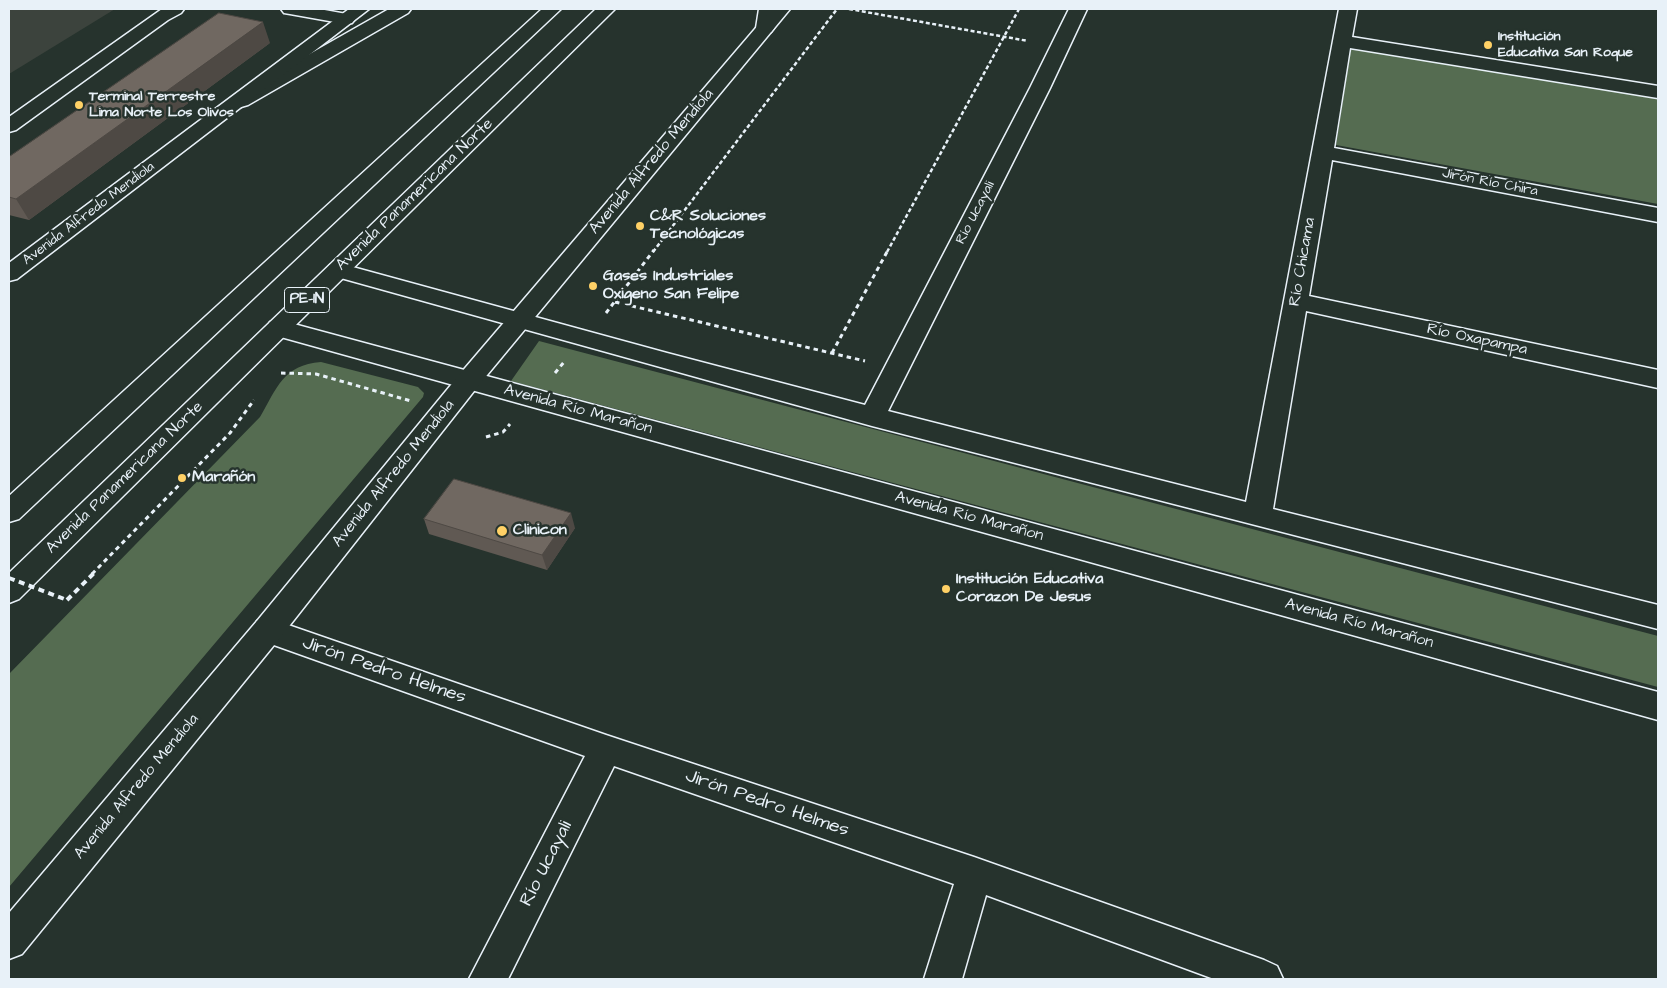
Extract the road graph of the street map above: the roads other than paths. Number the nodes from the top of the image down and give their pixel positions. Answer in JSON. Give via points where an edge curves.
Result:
{"nodes":[{"id":1,"x":175,"y":9,"type":"edge"},
{"id":2,"x":290,"y":9,"type":"edge"},
{"id":3,"x":402,"y":9,"type":"edge"},
{"id":4,"x":552,"y":9,"type":"edge"},
{"id":5,"x":606,"y":9,"type":"edge"},
{"id":6,"x":781,"y":9,"type":"edge"},
{"id":7,"x":1078,"y":9,"type":"edge"},
{"id":8,"x":1348,"y":9,"type":"edge"},
{"id":9,"x":353,"y":14,"type":"edge"},
{"id":10,"x":766,"y":18,"type":"edge"},
{"id":11,"x":1342,"y":40,"type":"junction"},
{"id":12,"x":1658,"y":92,"type":"edge"},
{"id":13,"x":230,"y":107,"type":"junction"},
{"id":14,"x":9,"y":126,"type":"edge"},
{"id":15,"x":1322,"y":152,"type":"junction"},
{"id":16,"x":1658,"y":214,"type":"edge"},
{"id":17,"x":338,"y":270,"type":"junction"},
{"id":18,"x":9,"y":274,"type":"edge"},
{"id":19,"x":1297,"y":301,"type":"junction"},
{"id":20,"x":518,"y":322,"type":"junction"},
{"id":21,"x":279,"y":328,"type":"junction"},
{"id":22,"x":1658,"y":379,"type":"edge"},
{"id":23,"x":469,"y":380,"type":"junction"},
{"id":24,"x":872,"y":417,"type":"junction"},
{"id":25,"x":9,"y":512,"type":"edge"},
{"id":26,"x":1258,"y":515,"type":"junction"},
{"id":27,"x":9,"y":591,"type":"edge"},
{"id":28,"x":1658,"y":617,"type":"edge"},
{"id":29,"x":268,"y":630,"type":"junction"},
{"id":30,"x":1658,"y":706,"type":"edge"},
{"id":31,"x":606,"y":749,"type":"junction"},
{"id":32,"x":974,"y":874,"type":"junction"},
{"id":33,"x":9,"y":941,"type":"edge"},
{"id":34,"x":488,"y":979,"type":"edge"},
{"id":35,"x":942,"y":979,"type":"edge"},
{"id":36,"x":1264,"y":979,"type":"edge"}],
"edges":[{"from":1,"to":14,"type":"main road"},
{"from":2,"to":9,"type":"main road"},
{"from":3,"to":13,"type":"main road"},
{"from":4,"to":25,"type":"main road","number":"PE-1N"},
{"from":5,"to":17,"type":"main road","name":"Avenida Panamericana Norte","number":"PE-1N"},
{"from":6,"to":10,"type":"main road","name":"Avenida Alfredo Mendiola"},
{"from":7,"to":24,"type":"main road","name":"Río Ucayali"},
{"from":8,"to":11,"type":"main road","name":"Río Chicama"},
{"from":9,"to":13,"type":"main road","name":"Avenida Alfredo Mendiola"},
{"from":10,"to":20,"type":"main road","name":"Avenida Alfredo Mendiola"},
{"from":11,"to":12,"type":"main road"},
{"from":11,"to":15,"type":"main road","name":"Río Chicama"},
{"from":13,"to":18,"type":"main road","name":"Avenida Alfredo Mendiola"},
{"from":15,"to":16,"type":"main road","name":"Jirón Río Chira"},
{"from":15,"to":19,"type":"main road","name":"Río Chicama"},
{"from":17,"to":20,"type":"main road"},
{"from":17,"to":21,"type":"main road","name":"Avenida Panamericana Norte","number":"PE-1N"},
{"from":19,"to":22,"type":"main road","name":"Río Oxapampa"},
{"from":19,"to":26,"type":"main road","name":"Río Chicama"},
{"from":20,"to":23,"type":"main road","name":"Avenida Alfredo Mendiola"},
{"from":20,"to":24,"type":"main road"},
{"from":21,"to":23,"type":"main road","name":"Avenida Río Marañon"},
{"from":21,"to":27,"type":"main road","name":"Avenida Panamericana Norte","number":"PE-1N"},
{"from":23,"to":29,"type":"main road","name":"Avenida Alfredo Mendiola"},
{"from":23,"to":30,"type":"main road","name":"Avenida Río Marañon"},
{"from":24,"to":26,"type":"main road"},
{"from":26,"to":28,"type":"main road"},
{"from":29,"to":31,"type":"main road","name":"Jirón Pedro Helmes"},
{"from":29,"to":33,"type":"main road","name":"Avenida Alfredo Mendiola"},
{"from":31,"to":32,"type":"main road","name":"Jirón Pedro Helmes"},
{"from":31,"to":34,"type":"main road","name":"Río Ucayali"},
{"from":32,"to":35,"type":"main road"},
{"from":32,"to":36,"type":"main road","name":"Jirón Pedro Helmes"}]}
